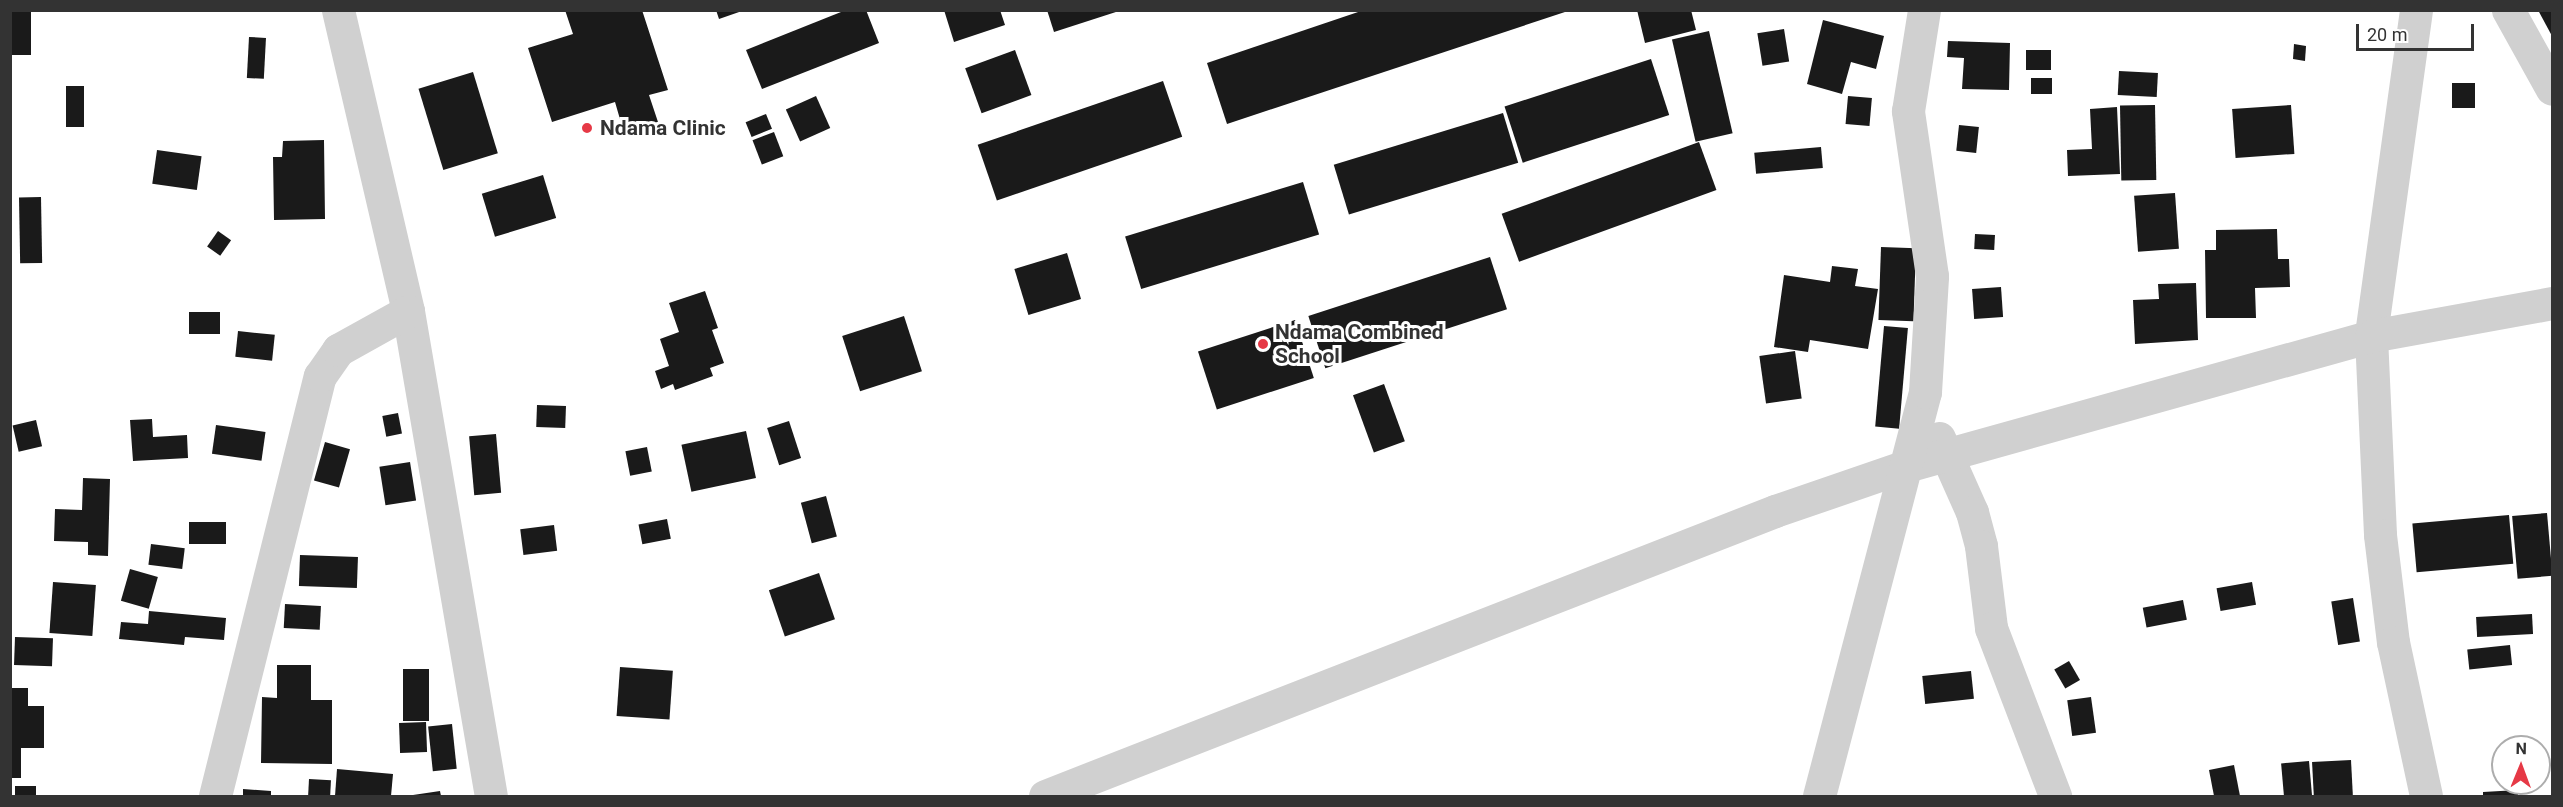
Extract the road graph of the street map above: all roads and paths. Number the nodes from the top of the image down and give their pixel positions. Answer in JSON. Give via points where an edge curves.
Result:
{"nodes":[{"id":1,"x":338,"y":10,"type":"edge"},
{"id":2,"x":1924,"y":10,"type":"edge"},
{"id":3,"x":2416,"y":10,"type":"edge"},
{"id":4,"x":2508,"y":10,"type":"edge"},
{"id":5,"x":2553,"y":89,"type":"edge"},
{"id":6,"x":2553,"y":303,"type":"edge"},
{"id":7,"x":408,"y":311,"type":"junction"},
{"id":8,"x":2371,"y":336,"type":"junction"},
{"id":9,"x":1925,"y":392,"type":"junction"},
{"id":10,"x":1948,"y":457,"type":"junction"},
{"id":11,"x":1906,"y":466,"type":"junction"},
{"id":12,"x":215,"y":796,"type":"edge"},
{"id":13,"x":491,"y":796,"type":"edge"},
{"id":14,"x":1045,"y":796,"type":"edge"},
{"id":15,"x":1819,"y":796,"type":"edge"},
{"id":16,"x":2055,"y":796,"type":"edge"},
{"id":17,"x":2426,"y":796,"type":"edge"}],
"edges":[{"from":1,"to":7,"type":"street"},
{"from":2,"to":9,"type":"street","via":[[1908,111],[1932,276]]},
{"from":3,"to":8,"type":"street"},
{"from":4,"to":5,"type":"street"},
{"from":6,"to":8,"type":"street"},
{"from":7,"to":12,"type":"street","via":[[338,350],[320,376]]},
{"from":7,"to":13,"type":"street"},
{"from":8,"to":10,"type":"street"},
{"from":8,"to":17,"type":"street","via":[[2380,535],[2393,642]]},
{"from":9,"to":10,"type":"street"},
{"from":9,"to":11,"type":"street"},
{"from":10,"to":11,"type":"street"},
{"from":10,"to":16,"type":"street","via":[[1972,512],[1981,546],[1991,628]]},
{"from":11,"to":14,"type":"street","via":[[1775,511]]},
{"from":11,"to":15,"type":"street"}]}
